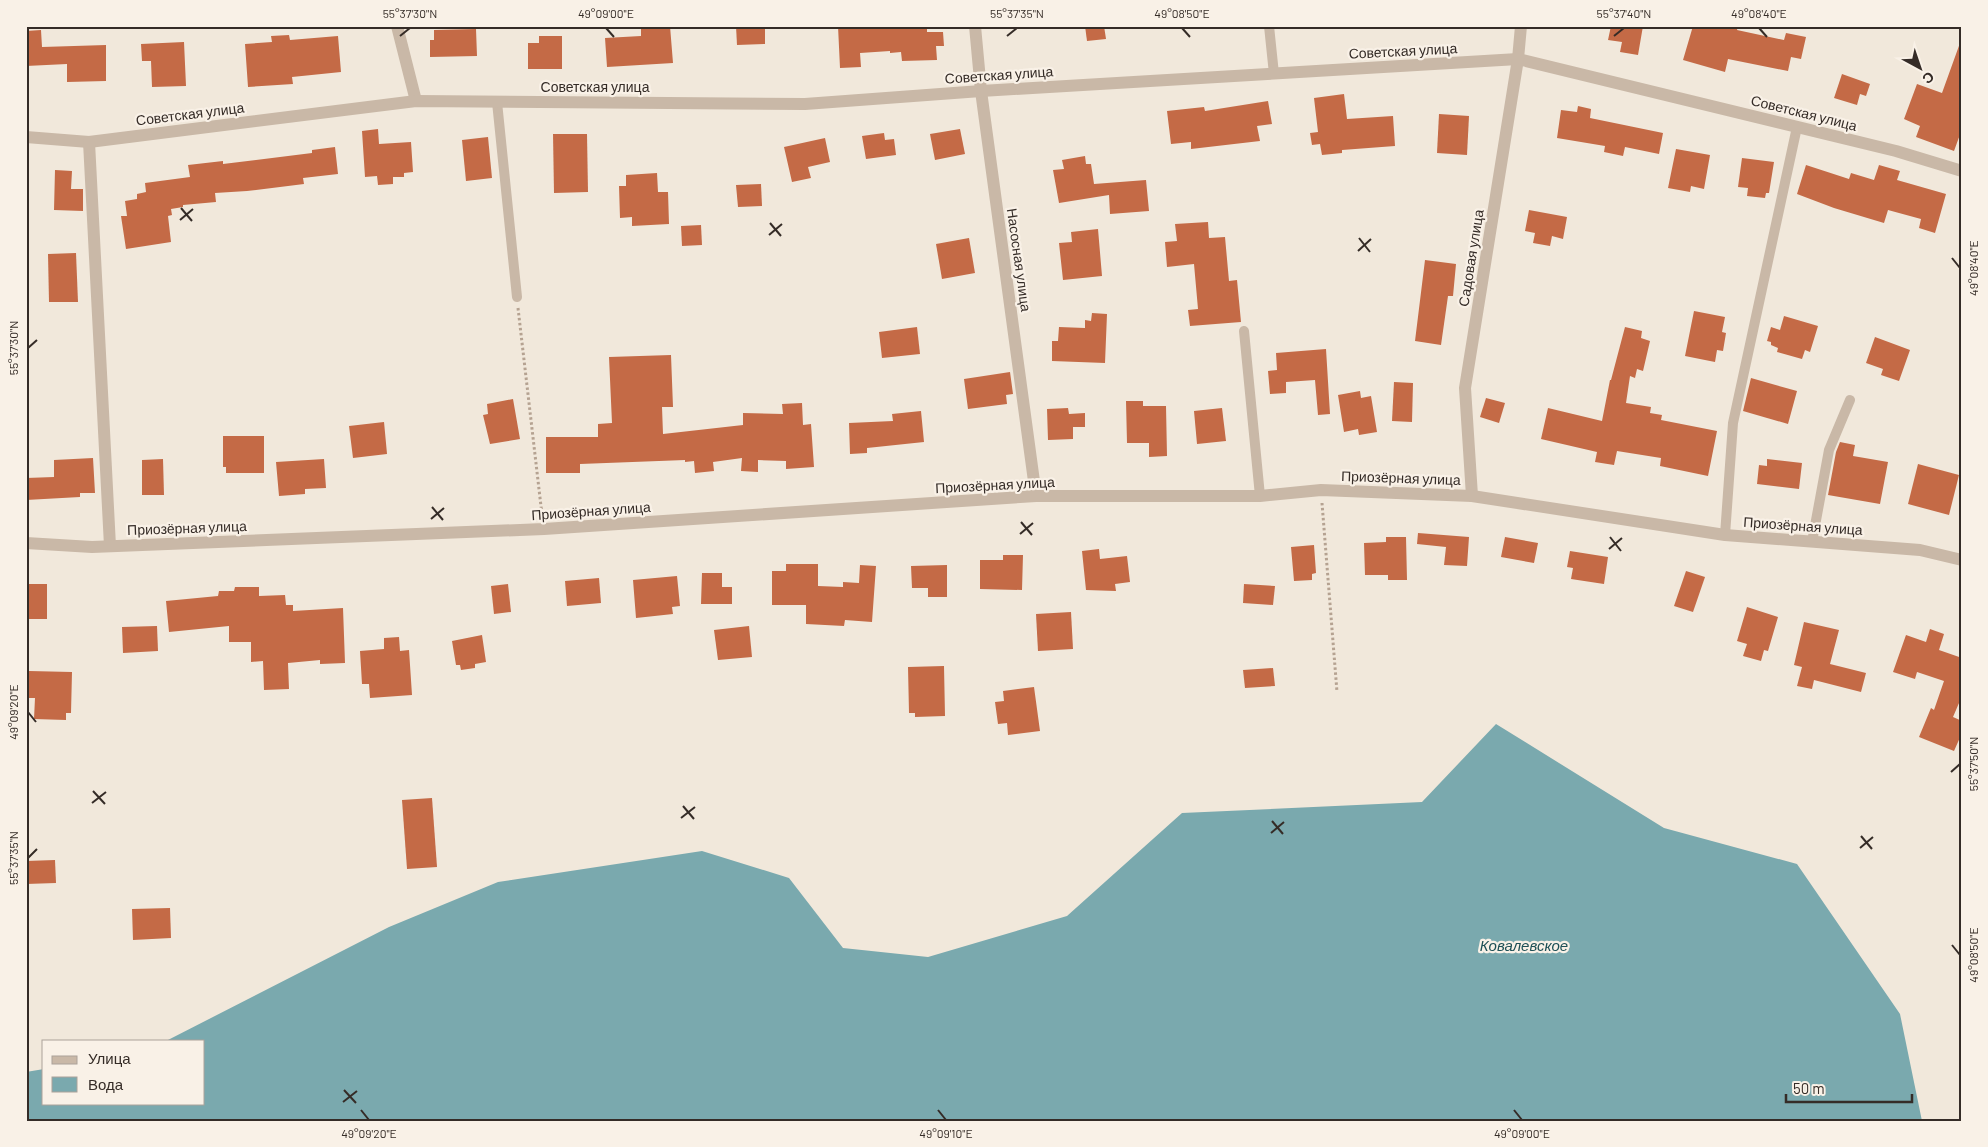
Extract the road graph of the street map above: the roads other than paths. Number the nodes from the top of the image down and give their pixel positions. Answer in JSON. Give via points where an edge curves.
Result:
{"nodes":[{"id":1,"x":397,"y":26,"type":"edge"},
{"id":2,"x":975,"y":26,"type":"edge"},
{"id":3,"x":1270,"y":26,"type":"edge"},
{"id":4,"x":1521,"y":26,"type":"edge"},
{"id":5,"x":1518,"y":59,"type":"junction"},
{"id":6,"x":1274,"y":74,"type":"junction"},
{"id":7,"x":981,"y":91,"type":"junction"},
{"id":8,"x":416,"y":101,"type":"junction"},
{"id":9,"x":498,"y":102,"type":"junction"},
{"id":10,"x":1797,"y":127,"type":"junction"},
{"id":11,"x":26,"y":136,"type":"edge"},
{"id":12,"x":89,"y":142,"type":"junction"},
{"id":13,"x":1962,"y":171,"type":"edge"},
{"id":14,"x":517,"y":297,"type":"road end"},
{"id":15,"x":1244,"y":331,"type":"dead end"},
{"id":16,"x":1850,"y":400,"type":"dead end"},
{"id":17,"x":1036,"y":496,"type":"junction"},
{"id":18,"x":1260,"y":496,"type":"junction"},
{"id":19,"x":1472,"y":496,"type":"junction"},
{"id":20,"x":1725,"y":535,"type":"junction"},
{"id":21,"x":1812,"y":542,"type":"junction"},
{"id":22,"x":26,"y":544,"type":"edge"},
{"id":23,"x":110,"y":546,"type":"junction"},
{"id":24,"x":1962,"y":560,"type":"edge"}],
"edges":[{"from":1,"to":8,"type":"street"},
{"from":2,"to":7,"type":"street","name":"Насосная улица"},
{"from":3,"to":6,"type":"lane"},
{"from":4,"to":5,"type":"street","name":"Садовая улица"},
{"from":5,"to":6,"type":"street","name":"Советская улица"},
{"from":5,"to":10,"type":"street","name":"Советская улица"},
{"from":5,"to":19,"type":"street","name":"Садовая улица","via":[[1465,388]]},
{"from":6,"to":7,"type":"street","name":"Советская улица"},
{"from":7,"to":9,"type":"street","name":"Советская улица","via":[[805,104]]},
{"from":7,"to":17,"type":"street","name":"Насосная улица"},
{"from":8,"to":9,"type":"street","name":"Советская улица"},
{"from":8,"to":12,"type":"street","name":"Советская улица"},
{"from":9,"to":14,"type":"lane"},
{"from":10,"to":13,"type":"street","name":"Советская улица"},
{"from":10,"to":20,"type":"lane","via":[[1733,423]]},
{"from":11,"to":12,"type":"street","name":"Советская улица"},
{"from":12,"to":23,"type":"street"},
{"from":15,"to":18,"type":"lane"},
{"from":16,"to":21,"type":"lane","via":[[1828,450]]},
{"from":17,"to":18,"type":"street","name":"Приозёрная улица"},
{"from":17,"to":23,"type":"street","name":"Приозёрная улица","via":[[544,530]]},
{"from":18,"to":19,"type":"street","name":"Приозёрная улица","via":[[1321,490]]},
{"from":19,"to":20,"type":"street","name":"Приозёрная улица"},
{"from":20,"to":21,"type":"street","name":"Приозёрная улица"},
{"from":21,"to":24,"type":"street","name":"Приозёрная улица","via":[[1920,550]]},
{"from":22,"to":23,"type":"street","name":"Приозёрная улица"}]}
